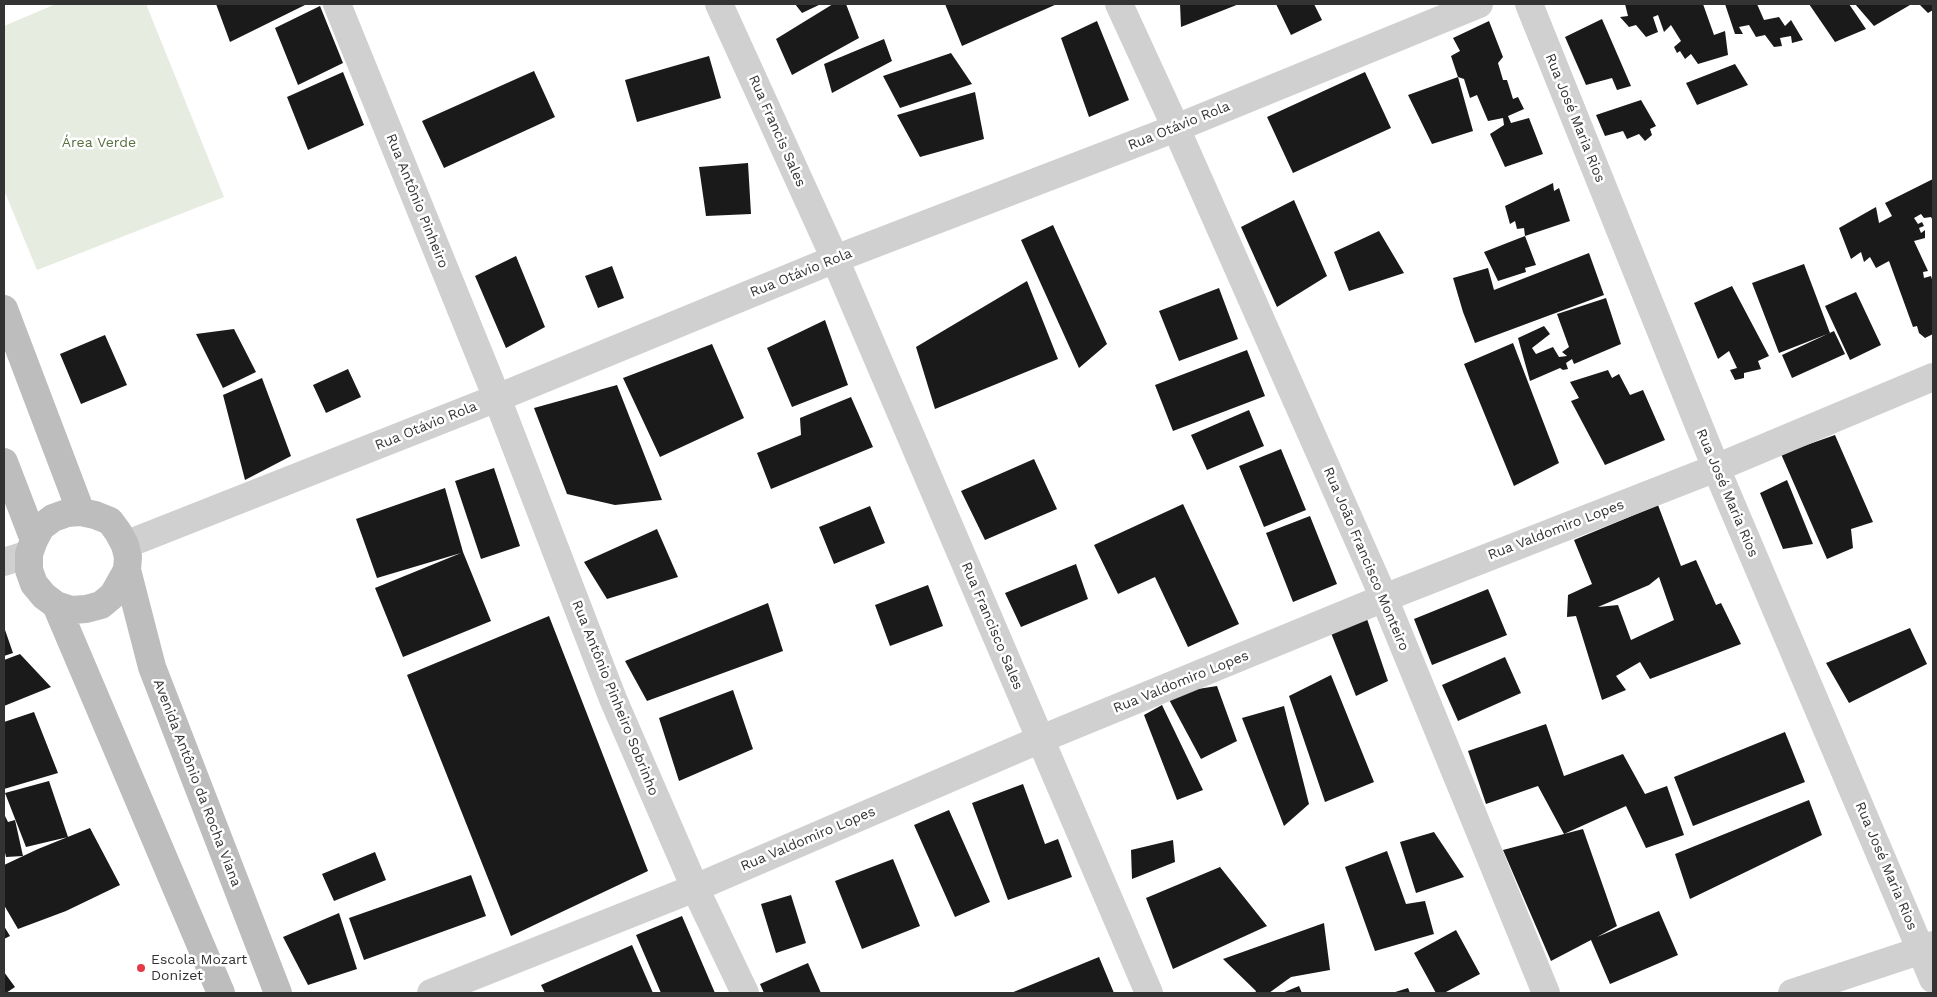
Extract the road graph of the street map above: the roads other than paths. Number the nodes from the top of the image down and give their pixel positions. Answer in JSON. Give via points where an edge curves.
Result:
{"nodes":[{"id":1,"x":337,"y":4,"type":"edge"},
{"id":2,"x":719,"y":4,"type":"edge"},
{"id":3,"x":1119,"y":4,"type":"edge"},
{"id":4,"x":1478,"y":4,"type":"edge"},
{"id":5,"x":1529,"y":4,"type":"edge"},
{"id":6,"x":1176,"y":128,"type":"junction"},
{"id":7,"x":835,"y":259,"type":"junction"},
{"id":8,"x":4,"y":309,"type":"edge"},
{"id":9,"x":1933,"y":377,"type":"edge"},
{"id":10,"x":497,"y":398,"type":"junction"},
{"id":11,"x":4,"y":462,"type":"edge"},
{"id":12,"x":1716,"y":468,"type":"junction"},
{"id":13,"x":81,"y":512,"type":"junction"},
{"id":14,"x":22,"y":552,"type":"edge"},
{"id":15,"x":126,"y":558,"type":"junction"},
{"id":16,"x":1384,"y":598,"type":"junction"},
{"id":17,"x":56,"y":605,"type":"junction"},
{"id":18,"x":1041,"y":739,"type":"junction"},
{"id":19,"x":695,"y":888,"type":"junction"},
{"id":20,"x":1928,"y":947,"type":"edge"},
{"id":21,"x":1933,"y":979,"type":"edge"},
{"id":22,"x":221,"y":993,"type":"edge"},
{"id":23,"x":278,"y":993,"type":"edge"},
{"id":24,"x":431,"y":993,"type":"edge"},
{"id":25,"x":745,"y":993,"type":"edge"},
{"id":26,"x":1149,"y":993,"type":"edge"},
{"id":27,"x":1546,"y":993,"type":"edge"},
{"id":28,"x":1792,"y":993,"type":"edge"}],
"edges":[{"from":1,"to":10,"type":"street","name":"Rua Antônio Pinheiro"},
{"from":2,"to":7,"type":"street","name":"Rua Francis Sales"},
{"from":3,"to":6,"type":"street","name":"Rua João Francisco Monteiro"},
{"from":4,"to":6,"type":"street","name":"Rua Otávio Rola"},
{"from":5,"to":12,"type":"street","name":"Rua José Maria Rios"},
{"from":6,"to":7,"type":"street","name":"Rua Otávio Rola"},
{"from":6,"to":16,"type":"street","name":"Rua João Francisco Monteiro"},
{"from":7,"to":10,"type":"street","name":"Rua Otávio Rola"},
{"from":7,"to":18,"type":"street","name":"Rua Francisco Sales"},
{"from":8,"to":13,"type":"main road"},
{"from":9,"to":12,"type":"street","name":"Rua Valdomiro Lopes"},
{"from":10,"to":15,"type":"street","name":"Rua Otávio Rola"},
{"from":10,"to":19,"type":"street","name":"Rua Antônio Pinheiro Sobrinho","via":[[613,699]]},
{"from":11,"to":14,"type":"main road"},
{"from":12,"to":16,"type":"street","name":"Rua Valdomiro Lopes"},
{"from":12,"to":20,"type":"street","name":"Rua José Maria Rios"},
{"from":13,"to":14,"type":"main road","via":[[54,518],[42,527]]},
{"from":13,"to":15,"type":"main road","via":[[110,521]]},
{"from":14,"to":17,"type":"main road","via":[[34,584]]},
{"from":15,"to":17,"type":"main road","via":[[113,595],[101,605],[71,610]]},
{"from":15,"to":23,"type":"main road","name":"Avenida Antônio da Rocha Viana","via":[[152,667]]},
{"from":16,"to":18,"type":"street","name":"Rua Valdomiro Lopes"},
{"from":16,"to":27,"type":"street","name":"Rua João Francisco Monteiro"},
{"from":17,"to":22,"type":"main road"},
{"from":18,"to":19,"type":"street","name":"Rua Valdomiro Lopes"},
{"from":18,"to":26,"type":"street","name":"Rua Francisco Sales"},
{"from":19,"to":24,"type":"street","name":"Rua Valdomiro Lopes"},
{"from":19,"to":25,"type":"street","name":"Rua Antônio Pinheiro Sobrinho"},
{"from":20,"to":21,"type":"street","name":"Rua José Maria Rios"},
{"from":20,"to":28,"type":"street"}]}
